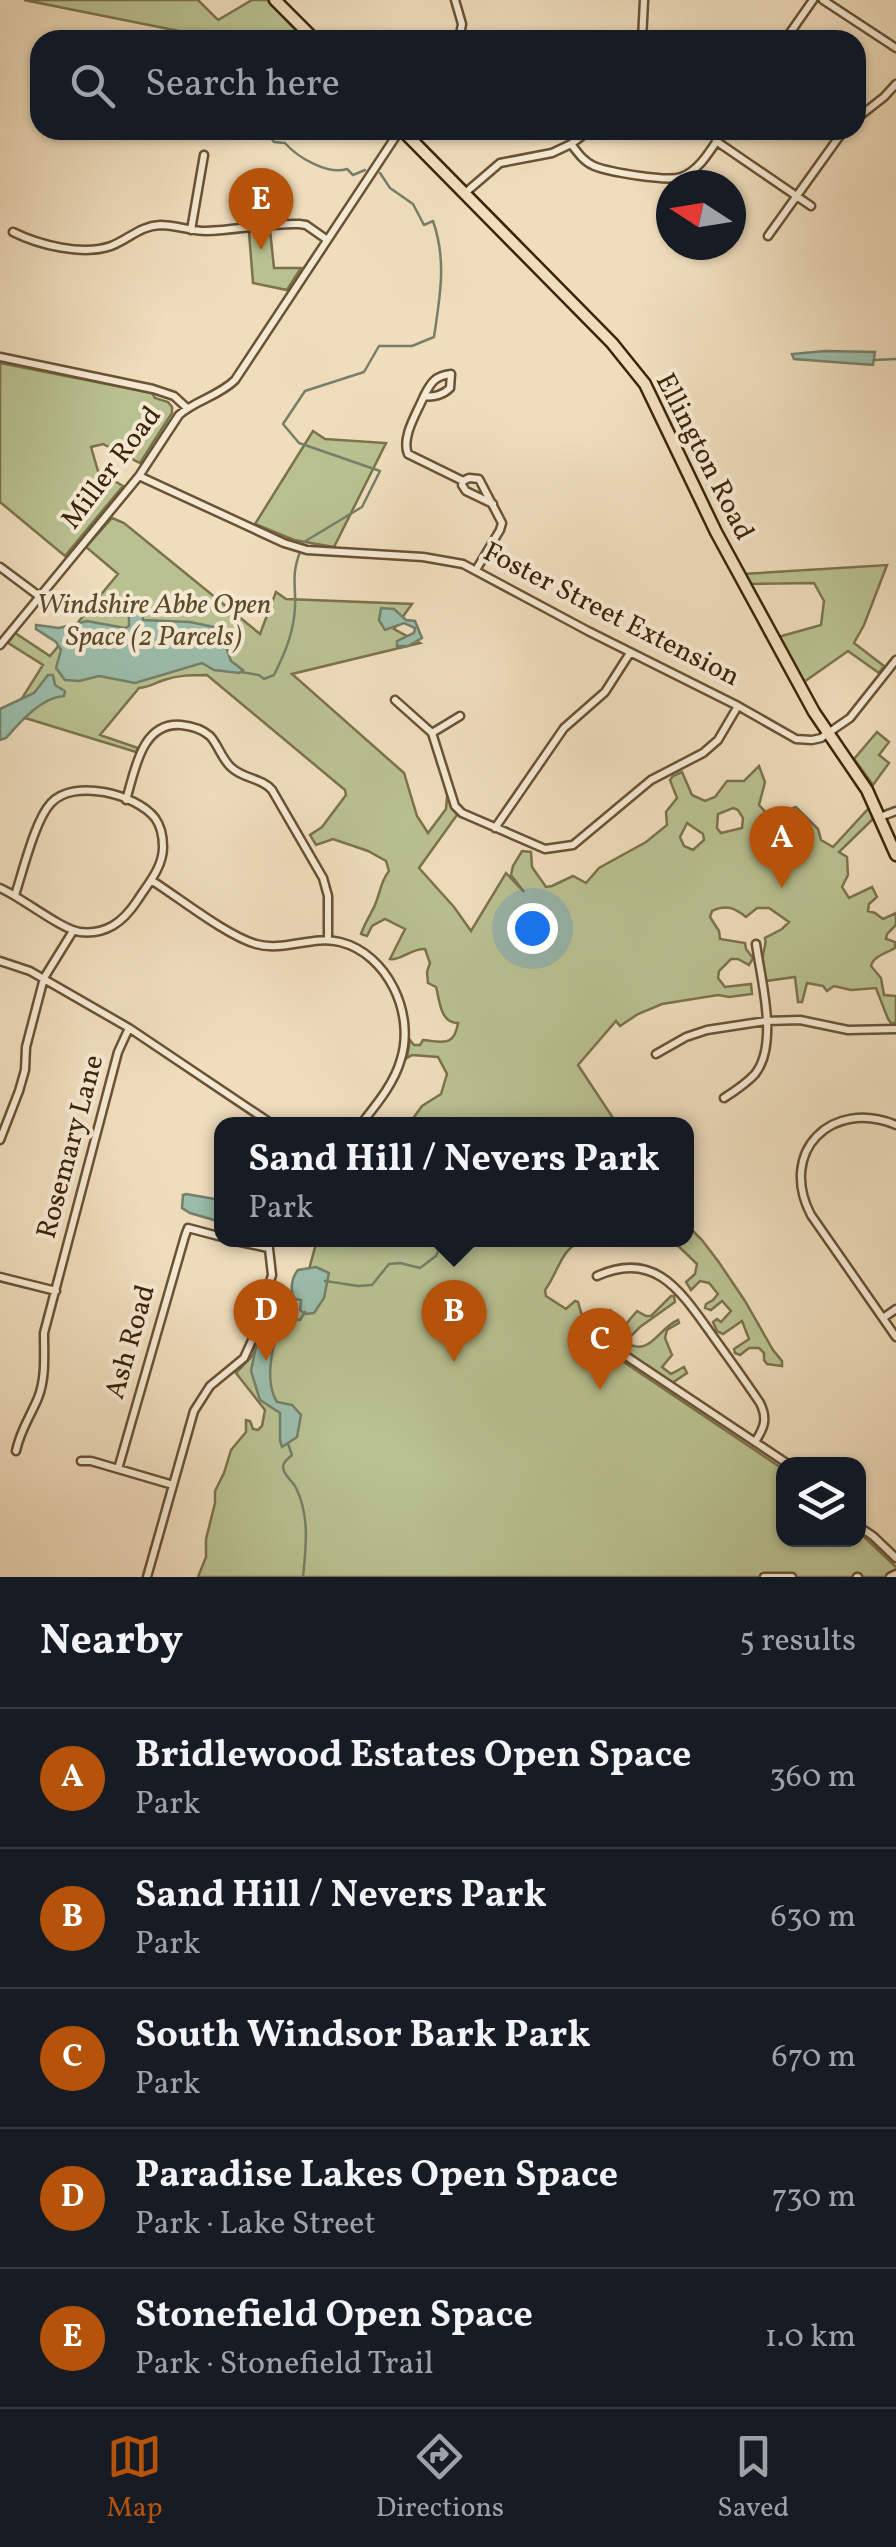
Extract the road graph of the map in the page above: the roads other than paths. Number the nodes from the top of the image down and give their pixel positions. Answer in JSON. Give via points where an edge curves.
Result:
{"nodes":[{"id":1,"x":275,"y":0,"type":"edge"},
{"id":2,"x":455,"y":0,"type":"edge"},
{"id":3,"x":644,"y":0,"type":"edge"},
{"id":4,"x":813,"y":0,"type":"edge"},
{"id":5,"x":823,"y":0,"type":"edge"},
{"id":6,"x":304,"y":30,"type":"edge"},
{"id":7,"x":461,"y":30,"type":"edge"},
{"id":8,"x":642,"y":30,"type":"edge"},
{"id":9,"x":793,"y":30,"type":"edge"},
{"id":10,"x":896,"y":48,"type":"edge"},
{"id":11,"x":896,"y":84,"type":"edge"},
{"id":12,"x":866,"y":110,"type":"edge"},
{"id":13,"x":394,"y":140,"type":"edge"},
{"id":14,"x":411,"y":140,"type":"edge"},
{"id":15,"x":576,"y":140,"type":"edge"},
{"id":16,"x":837,"y":140,"type":"edge"},
{"id":17,"x":716,"y":141,"type":"joint"},
{"id":18,"x":571,"y":144,"type":"junction"},
{"id":19,"x":204,"y":155,"type":"dead end"},
{"id":20,"x":464,"y":194,"type":"junction"},
{"id":21,"x":795,"y":197,"type":"junction"},
{"id":22,"x":811,"y":206,"type":"dead end"},
{"id":23,"x":191,"y":230,"type":"junction"},
{"id":24,"x":13,"y":232,"type":"dead end"},
{"id":25,"x":768,"y":236,"type":"dead end"},
{"id":26,"x":326,"y":240,"type":"junction"},
{"id":27,"x":0,"y":357,"type":"edge"},
{"id":28,"x":424,"y":396,"type":"junction"},
{"id":29,"x":187,"y":408,"type":"junction"},
{"id":30,"x":139,"y":476,"type":"junction"},
{"id":31,"x":464,"y":481,"type":"junction"},
{"id":32,"x":492,"y":504,"type":"junction"},
{"id":33,"x":0,"y":568,"type":"edge"},
{"id":34,"x":476,"y":570,"type":"junction"},
{"id":35,"x":39,"y":596,"type":"junction"},
{"id":36,"x":0,"y":645,"type":"edge"},
{"id":37,"x":630,"y":653,"type":"junction"},
{"id":38,"x":896,"y":660,"type":"edge"},
{"id":39,"x":394,"y":700,"type":"dead end"},
{"id":40,"x":738,"y":706,"type":"junction"},
{"id":41,"x":460,"y":716,"type":"dead end"},
{"id":42,"x":432,"y":733,"type":"junction"},
{"id":43,"x":828,"y":733,"type":"junction"},
{"id":44,"x":126,"y":800,"type":"junction"},
{"id":45,"x":896,"y":811,"type":"edge"},
{"id":46,"x":880,"y":817,"type":"junction"},
{"id":47,"x":495,"y":828,"type":"junction"},
{"id":48,"x":896,"y":855,"type":"edge"},
{"id":49,"x":151,"y":880,"type":"junction"},
{"id":50,"x":0,"y":888,"type":"edge"},
{"id":51,"x":15,"y":895,"type":"junction"},
{"id":52,"x":73,"y":930,"type":"junction"},
{"id":53,"x":328,"y":940,"type":"junction"},
{"id":54,"x":756,"y":944,"type":"dead end"},
{"id":55,"x":0,"y":961,"type":"edge"},
{"id":56,"x":44,"y":978,"type":"junction"},
{"id":57,"x":766,"y":1021,"type":"junction"},
{"id":58,"x":128,"y":1028,"type":"junction"},
{"id":59,"x":896,"y":1029,"type":"edge"},
{"id":60,"x":656,"y":1054,"type":"dead end"},
{"id":61,"x":724,"y":1098,"type":"dead end"},
{"id":62,"x":262,"y":1117,"type":"edge"},
{"id":63,"x":366,"y":1117,"type":"edge"},
{"id":64,"x":896,"y":1126,"type":"edge"},
{"id":65,"x":0,"y":1140,"type":"edge"},
{"id":66,"x":214,"y":1235,"type":"edge"},
{"id":67,"x":269,"y":1247,"type":"edge"},
{"id":68,"x":0,"y":1276,"type":"edge"},
{"id":69,"x":596,"y":1276,"type":"dead end"},
{"id":70,"x":56,"y":1291,"type":"junction"},
{"id":71,"x":896,"y":1309,"type":"edge"},
{"id":72,"x":883,"y":1318,"type":"junction"},
{"id":73,"x":896,"y":1337,"type":"edge"},
{"id":74,"x":602,"y":1340,"type":"dead end"},
{"id":75,"x":755,"y":1442,"type":"junction"},
{"id":76,"x":16,"y":1452,"type":"dead end"},
{"id":77,"x":778,"y":1457,"type":"edge"},
{"id":78,"x":80,"y":1461,"type":"dead end"},
{"id":79,"x":118,"y":1469,"type":"junction"},
{"id":80,"x":173,"y":1485,"type":"junction"},
{"id":81,"x":866,"y":1531,"type":"edge"},
{"id":82,"x":896,"y":1558,"type":"edge"},
{"id":83,"x":148,"y":1577,"type":"edge"},
{"id":84,"x":764,"y":1577,"type":"edge"},
{"id":85,"x":792,"y":1577,"type":"edge"}],
"edges":[{"from":1,"to":6,"type":"main road"},
{"from":2,"to":7,"type":"street"},
{"from":3,"to":8,"type":"street"},
{"from":4,"to":9,"type":"street"},
{"from":5,"to":10,"type":"street"},
{"from":11,"to":12,"type":"street"},
{"from":13,"to":26,"type":"street","name":"Miller Road"},
{"from":14,"to":20,"type":"main road","name":"Ellington Road"},
{"from":15,"to":18,"type":"street"},
{"from":16,"to":21,"type":"street"},
{"from":17,"to":18,"type":"street","via":[[684,176],[664,180],[595,167]]},
{"from":17,"to":21,"type":"street"},
{"from":18,"to":20,"type":"street","via":[[500,163]]},
{"from":19,"to":23,"type":"street"},
{"from":20,"to":43,"type":"main road","name":"Ellington Road","via":[[645,384],[716,532]]},
{"from":21,"to":22,"type":"street"},
{"from":21,"to":25,"type":"street"},
{"from":23,"to":24,"type":"street","via":[[142,228],[114,245],[84,250]]},
{"from":23,"to":26,"type":"street","via":[[299,224]]},
{"from":26,"to":29,"type":"street","name":"Miller Road","via":[[236,380]]},
{"from":27,"to":29,"type":"street","via":[[153,389]]},
{"from":28,"to":28,"type":"street","via":[[434,380],[451,374],[447,391]]},
{"from":28,"to":31,"type":"street","via":[[406,451]]},
{"from":29,"to":30,"type":"street","name":"Miller Road"},
{"from":30,"to":34,"type":"street","name":"Foster Street Extension","via":[[308,550],[450,560]]},
{"from":30,"to":35,"type":"street","name":"Miller Road"},
{"from":31,"to":32,"type":"street","via":[[466,491]]},
{"from":31,"to":32,"type":"street","via":[[480,481]]},
{"from":32,"to":34,"type":"street","via":[[502,526]]},
{"from":33,"to":35,"type":"street"},
{"from":34,"to":37,"type":"street","name":"Foster Street Extension"},
{"from":35,"to":36,"type":"street","name":"Miller Road"},
{"from":37,"to":40,"type":"street","name":"Foster Street Extension"},
{"from":37,"to":47,"type":"street","via":[[606,692],[564,728]]},
{"from":38,"to":43,"type":"street","via":[[850,718]]},
{"from":39,"to":42,"type":"street"},
{"from":40,"to":43,"type":"street","name":"Foster Street Extension","via":[[796,739]]},
{"from":40,"to":47,"type":"street","via":[[703,753],[650,780],[573,845],[546,849]]},
{"from":41,"to":42,"type":"street"},
{"from":42,"to":47,"type":"street","via":[[456,806]]},
{"from":43,"to":46,"type":"main road","name":"Ellington Road"},
{"from":44,"to":49,"type":"street","via":[[143,807],[162,833],[164,851]]},
{"from":44,"to":51,"type":"street","via":[[96,790],[66,792],[54,800]]},
{"from":44,"to":53,"type":"street","via":[[153,735],[173,725],[200,729],[231,768],[272,790],[324,878]]},
{"from":45,"to":46,"type":"street"},
{"from":46,"to":48,"type":"main road","name":"Ellington Road"},
{"from":49,"to":52,"type":"street","via":[[118,923],[104,931]]},
{"from":49,"to":53,"type":"street","via":[[259,945]]},
{"from":50,"to":51,"type":"street"},
{"from":51,"to":52,"type":"street"},
{"from":52,"to":56,"type":"street"},
{"from":53,"to":63,"type":"street","via":[[360,950],[379,967],[404,1016],[401,1060]]},
{"from":54,"to":57,"type":"street"},
{"from":55,"to":56,"type":"street"},
{"from":56,"to":58,"type":"street"},
{"from":56,"to":65,"type":"street","via":[[19,1091]]},
{"from":57,"to":59,"type":"street"},
{"from":57,"to":60,"type":"street","via":[[707,1030]]},
{"from":57,"to":61,"type":"street","via":[[765,1057]]},
{"from":58,"to":62,"type":"street"},
{"from":58,"to":70,"type":"street","name":"Rosemary Lane"},
{"from":64,"to":72,"type":"street","via":[[858,1116],[826,1128],[812,1141],[800,1180],[811,1215]]},
{"from":66,"to":79,"type":"street","name":"Ash Road","via":[[188,1228]]},
{"from":67,"to":80,"type":"street","via":[[272,1275],[248,1352],[194,1410]]},
{"from":68,"to":70,"type":"street"},
{"from":69,"to":75,"type":"street","via":[[635,1268],[679,1289],[760,1403],[764,1426]]},
{"from":70,"to":76,"type":"street","name":"Rosemary Lane","via":[[38,1398]]},
{"from":71,"to":72,"type":"street"},
{"from":72,"to":73,"type":"street"},
{"from":74,"to":75,"type":"street"},
{"from":75,"to":77,"type":"street"},
{"from":78,"to":79,"type":"street"},
{"from":79,"to":80,"type":"street"},
{"from":80,"to":83,"type":"street"},
{"from":81,"to":82,"type":"street"},
{"from":84,"to":85,"type":"street"}]}
